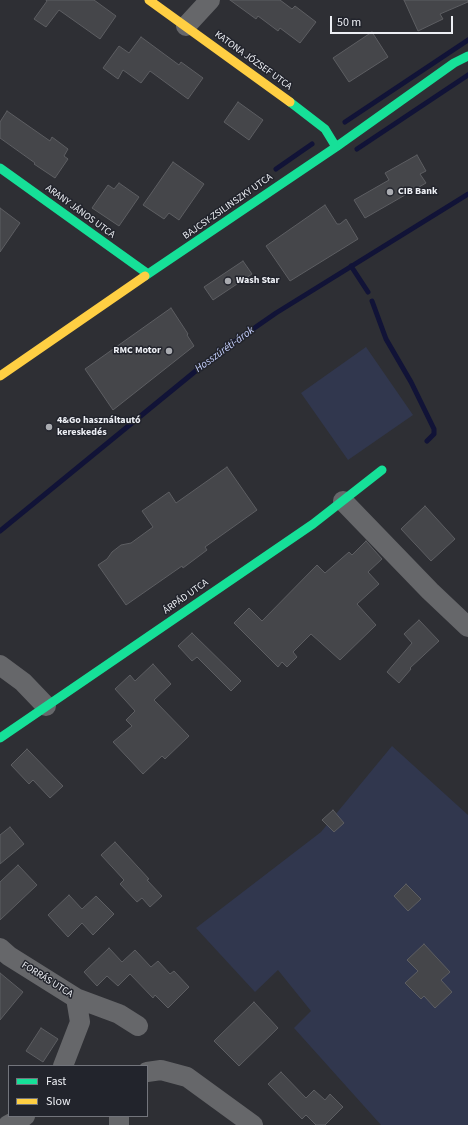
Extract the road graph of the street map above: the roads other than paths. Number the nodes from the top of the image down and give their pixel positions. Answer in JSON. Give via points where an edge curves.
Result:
{"nodes":[{"id":1,"x":149,"y":0,"type":"edge"},
{"id":2,"x":210,"y":0,"type":"edge"},
{"id":3,"x":186,"y":26,"type":"junction"},
{"id":4,"x":468,"y":56,"type":"edge"},
{"id":5,"x":336,"y":147,"type":"junction"},
{"id":6,"x":0,"y":168,"type":"edge"},
{"id":7,"x":148,"y":274,"type":"junction"},
{"id":8,"x":0,"y":376,"type":"edge"},
{"id":9,"x":382,"y":470,"type":"dead end"},
{"id":10,"x":343,"y":502,"type":"junction"},
{"id":11,"x":468,"y":627,"type":"edge"},
{"id":12,"x":0,"y":665,"type":"edge"},
{"id":13,"x":46,"y":706,"type":"junction"},
{"id":14,"x":0,"y":738,"type":"edge"},
{"id":15,"x":0,"y":948,"type":"edge"},
{"id":16,"x":76,"y":998,"type":"junction"},
{"id":17,"x":138,"y":1026,"type":"dead end"},
{"id":18,"x":63,"y":1065,"type":"edge"},
{"id":19,"x":148,"y":1072,"type":"edge"},
{"id":20,"x":23,"y":1117,"type":"edge"},
{"id":21,"x":8,"y":1125,"type":"edge"},
{"id":22,"x":253,"y":1125,"type":"edge"}],
"edges":[{"from":1,"to":3,"type":"street","name":"KATONA JÓZSEF UTCA"},
{"from":2,"to":3,"type":"street"},
{"from":3,"to":5,"type":"street","name":"KATONA JÓZSEF UTCA","via":[[326,129]]},
{"from":4,"to":5,"type":"street","name":"BAJCSY-ZSILINSZKY UTCA"},
{"from":5,"to":7,"type":"street","name":"BAJCSY-ZSILINSZKY UTCA"},
{"from":6,"to":7,"type":"street","name":"ARANY JÁNOS UTCA"},
{"from":7,"to":8,"type":"street","name":"BAJCSY-ZSILINSZKY UTCA"},
{"from":9,"to":10,"type":"street","name":"ÁRPÁD UTCA"},
{"from":10,"to":11,"type":"street"},
{"from":10,"to":13,"type":"street","name":"ÁRPÁD UTCA"},
{"from":12,"to":13,"type":"street","via":[[23,682]]},
{"from":13,"to":14,"type":"street","name":"ÁRPÁD UTCA"},
{"from":15,"to":16,"type":"street","name":"FORRÁS UTCA"},
{"from":16,"to":17,"type":"street","via":[[118,1014]]},
{"from":16,"to":18,"type":"street","name":"FORRÁS UTCA","via":[[80,1022]]},
{"from":19,"to":22,"type":"street","via":[[161,1070],[187,1077]]},
{"from":20,"to":21,"type":"street"}]}
